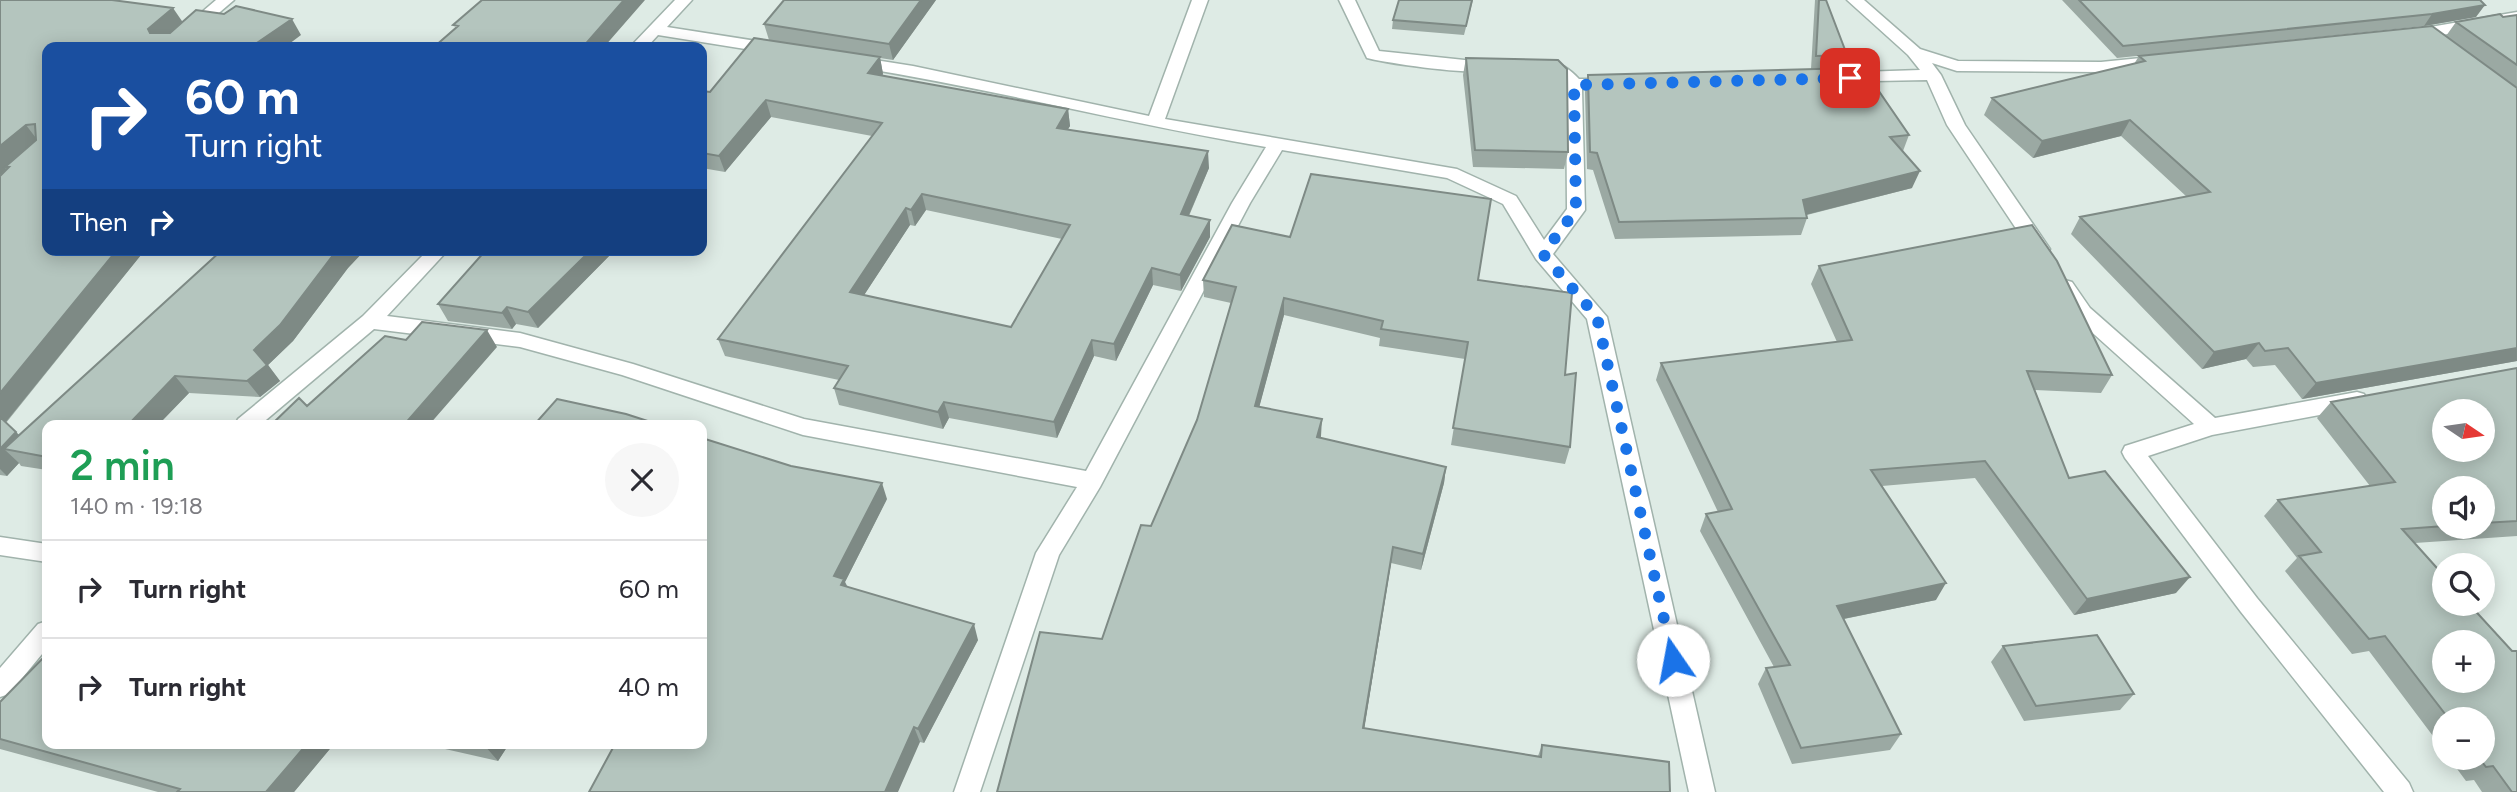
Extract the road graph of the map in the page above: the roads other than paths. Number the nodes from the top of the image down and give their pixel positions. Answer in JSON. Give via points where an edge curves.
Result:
{"nodes":[{"id":1,"x":226,"y":0,"type":"edge"},
{"id":2,"x":684,"y":0,"type":"edge"},
{"id":3,"x":1200,"y":0,"type":"edge"},
{"id":4,"x":1348,"y":0,"type":"edge"},
{"id":5,"x":1855,"y":0,"type":"edge"},
{"id":6,"x":2517,"y":17,"type":"edge"},
{"id":7,"x":655,"y":30,"type":"junction"},
{"id":8,"x":2424,"y":34,"type":"junction"},
{"id":9,"x":2399,"y":36,"type":"edge"},
{"id":10,"x":175,"y":42,"type":"edge"},
{"id":11,"x":643,"y":42,"type":"edge"},
{"id":12,"x":2445,"y":49,"type":"edge"},
{"id":13,"x":791,"y":51,"type":"edge"},
{"id":14,"x":1914,"y":52,"type":"junction"},
{"id":15,"x":2183,"y":58,"type":"edge"},
{"id":16,"x":845,"y":60,"type":"edge"},
{"id":17,"x":1933,"y":75,"type":"junction"},
{"id":18,"x":1808,"y":79,"type":"edge"},
{"id":19,"x":1629,"y":83,"type":"edge"},
{"id":20,"x":1574,"y":85,"type":"junction"},
{"id":21,"x":1155,"y":123,"type":"junction"},
{"id":22,"x":1276,"y":145,"type":"junction"},
{"id":23,"x":1543,"y":254,"type":"junction"},
{"id":24,"x":433,"y":256,"type":"edge"},
{"id":25,"x":370,"y":321,"type":"junction"},
{"id":26,"x":2384,"y":395,"type":"edge"},
{"id":27,"x":252,"y":420,"type":"edge"},
{"id":28,"x":2211,"y":427,"type":"junction"},
{"id":29,"x":1092,"y":481,"type":"junction"},
{"id":30,"x":0,"y":546,"type":"edge"},
{"id":31,"x":42,"y":552,"type":"edge"},
{"id":32,"x":42,"y":637,"type":"edge"},
{"id":33,"x":0,"y":686,"type":"edge"},
{"id":34,"x":967,"y":792,"type":"edge"},
{"id":35,"x":1702,"y":792,"type":"edge"},
{"id":36,"x":2400,"y":792,"type":"edge"}],
"edges":[{"from":1,"to":10,"type":"street"},
{"from":2,"to":7,"type":"street"},
{"from":3,"to":21,"type":"street"},
{"from":4,"to":20,"type":"street","via":[[1373,55],[1513,70],[1561,69]]},
{"from":5,"to":14,"type":"street"},
{"from":6,"to":8,"type":"street"},
{"from":7,"to":11,"type":"street"},
{"from":7,"to":13,"type":"street"},
{"from":8,"to":9,"type":"street"},
{"from":8,"to":12,"type":"street"},
{"from":14,"to":15,"type":"street","via":[[1957,66],[2101,67]]},
{"from":14,"to":17,"type":"street"},
{"from":16,"to":21,"type":"street"},
{"from":17,"to":18,"type":"street"},
{"from":17,"to":28,"type":"street","via":[[1956,125],[2083,313]]},
{"from":19,"to":20,"type":"street"},
{"from":20,"to":23,"type":"street","via":[[1576,210]]},
{"from":21,"to":22,"type":"street"},
{"from":22,"to":23,"type":"street","via":[[1451,173],[1510,200]]},
{"from":22,"to":29,"type":"street"},
{"from":23,"to":35,"type":"street","via":[[1597,317]]},
{"from":24,"to":25,"type":"street"},
{"from":25,"to":27,"type":"street"},
{"from":25,"to":29,"type":"street","via":[[520,340],[803,427]]},
{"from":26,"to":28,"type":"street"},
{"from":28,"to":36,"type":"street","via":[[2133,452]]},
{"from":29,"to":34,"type":"street","via":[[1048,553]]},
{"from":30,"to":31,"type":"street"},
{"from":32,"to":33,"type":"street"}]}
